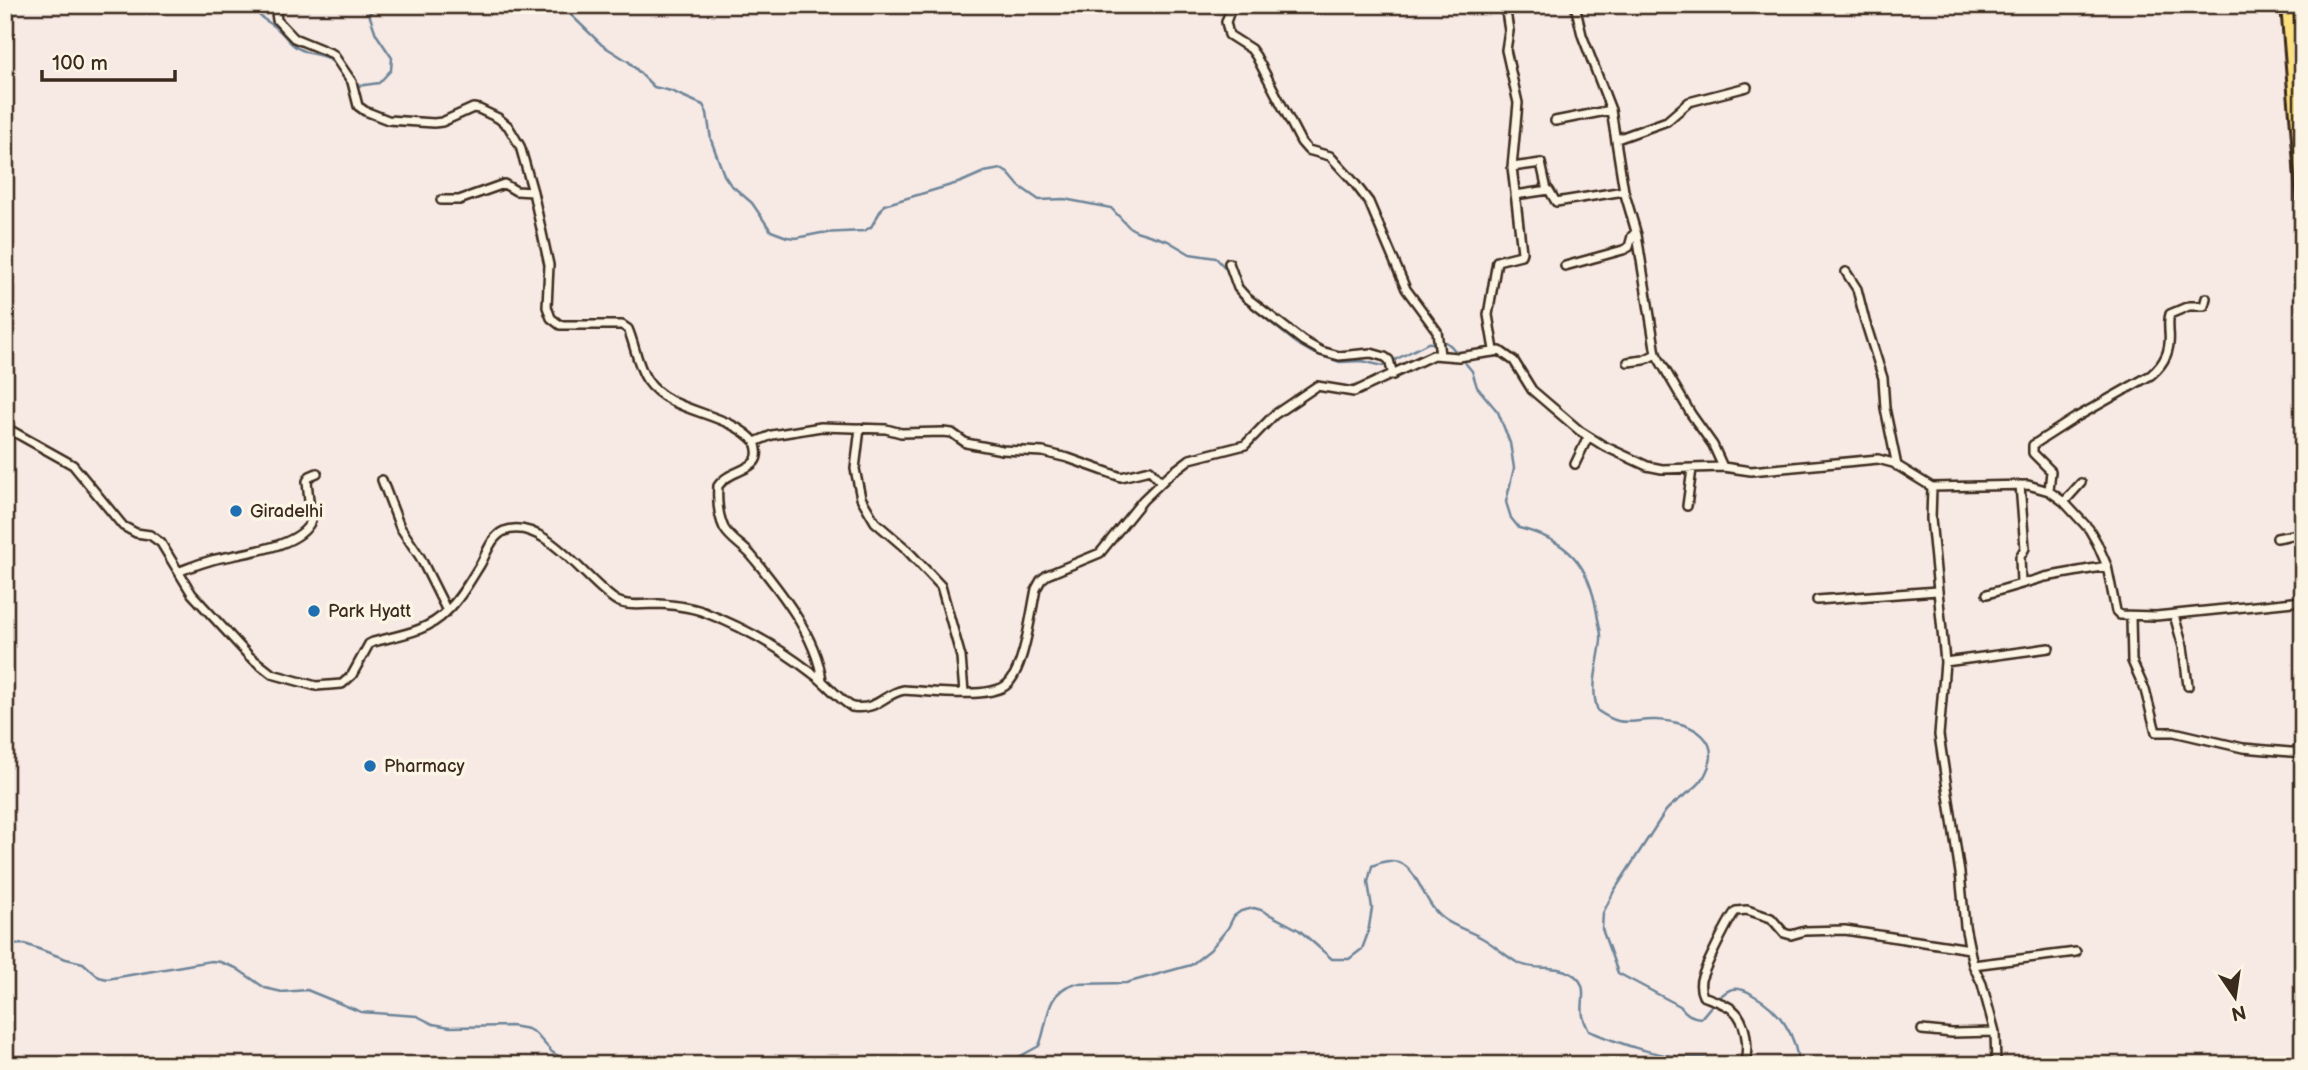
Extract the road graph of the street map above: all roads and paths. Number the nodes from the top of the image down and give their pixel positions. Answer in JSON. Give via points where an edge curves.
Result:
{"nodes":[{"id":1,"x":275,"y":5,"type":"edge"},
{"id":2,"x":1232,"y":5,"type":"edge"},
{"id":3,"x":1505,"y":5,"type":"edge"},
{"id":4,"x":1575,"y":5,"type":"edge"},
{"id":5,"x":2287,"y":5,"type":"edge"},
{"id":6,"x":2298,"y":78,"type":"edge"},
{"id":7,"x":1747,"y":88,"type":"dead end"},
{"id":8,"x":1611,"y":110,"type":"junction"},
{"id":9,"x":1555,"y":121,"type":"dead end"},
{"id":10,"x":1617,"y":139,"type":"junction"},
{"id":11,"x":1512,"y":167,"type":"junction"},
{"id":12,"x":2302,"y":180,"type":"edge"},
{"id":13,"x":1547,"y":190,"type":"junction"},
{"id":14,"x":1624,"y":191,"type":"junction"},
{"id":15,"x":533,"y":192,"type":"junction"},
{"id":16,"x":1515,"y":195,"type":"junction"},
{"id":17,"x":2303,"y":200,"type":"edge"},
{"id":18,"x":441,"y":201,"type":"dead end"},
{"id":19,"x":1636,"y":232,"type":"junction"},
{"id":20,"x":1229,"y":263,"type":"dead end"},
{"id":21,"x":1565,"y":266,"type":"dead end"},
{"id":22,"x":1846,"y":272,"type":"dead end"},
{"id":23,"x":2206,"y":298,"type":"dead end"},
{"id":24,"x":1494,"y":351,"type":"junction"},
{"id":25,"x":1440,"y":352,"type":"junction"},
{"id":26,"x":1656,"y":354,"type":"junction"},
{"id":27,"x":1628,"y":362,"type":"dead end"},
{"id":28,"x":1391,"y":368,"type":"junction"},
{"id":29,"x":5,"y":427,"type":"edge"},
{"id":30,"x":860,"y":428,"type":"junction"},
{"id":31,"x":1588,"y":437,"type":"junction"},
{"id":32,"x":755,"y":442,"type":"junction"},
{"id":33,"x":1575,"y":464,"type":"dead end"},
{"id":34,"x":1897,"y":466,"type":"junction"},
{"id":35,"x":1723,"y":467,"type":"junction"},
{"id":36,"x":1692,"y":469,"type":"junction"},
{"id":37,"x":317,"y":473,"type":"dead end"},
{"id":38,"x":382,"y":480,"type":"dead end"},
{"id":39,"x":1161,"y":482,"type":"junction"},
{"id":40,"x":2081,"y":483,"type":"dead end"},
{"id":41,"x":2020,"y":485,"type":"junction"},
{"id":42,"x":1932,"y":487,"type":"junction"},
{"id":43,"x":2049,"y":491,"type":"junction"},
{"id":44,"x":2064,"y":502,"type":"junction"},
{"id":45,"x":1687,"y":506,"type":"dead end"},
{"id":46,"x":2303,"y":533,"type":"edge"},
{"id":47,"x":2277,"y":538,"type":"dead end"},
{"id":48,"x":2107,"y":566,"type":"junction"},
{"id":49,"x":180,"y":571,"type":"junction"},
{"id":50,"x":2021,"y":583,"type":"junction"},
{"id":51,"x":1937,"y":591,"type":"junction"},
{"id":52,"x":1987,"y":594,"type":"dead end"},
{"id":53,"x":1817,"y":600,"type":"dead end"},
{"id":54,"x":2303,"y":601,"type":"edge"},
{"id":55,"x":447,"y":611,"type":"junction"},
{"id":56,"x":2174,"y":615,"type":"junction"},
{"id":57,"x":2131,"y":617,"type":"junction"},
{"id":58,"x":2049,"y":648,"type":"dead end"},
{"id":59,"x":1945,"y":662,"type":"junction"},
{"id":60,"x":822,"y":680,"type":"junction"},
{"id":61,"x":2188,"y":686,"type":"dead end"},
{"id":62,"x":964,"y":692,"type":"junction"},
{"id":63,"x":2303,"y":753,"type":"edge"},
{"id":64,"x":1970,"y":948,"type":"junction"},
{"id":65,"x":2076,"y":952,"type":"dead end"},
{"id":66,"x":1973,"y":965,"type":"junction"},
{"id":67,"x":1922,"y":1030,"type":"dead end"},
{"id":68,"x":1995,"y":1032,"type":"junction"},
{"id":69,"x":2303,"y":1059,"type":"edge"},
{"id":70,"x":1744,"y":1065,"type":"edge"},
{"id":71,"x":1996,"y":1065,"type":"edge"},
{"id":72,"x":2278,"y":1065,"type":"edge"}],
"edges":[{"from":1,"to":15,"type":"street","via":[[277,20],[294,38],[333,54],[352,82],[358,106],[365,111],[388,120],[434,123],[472,108],[498,118],[520,146]]},
{"from":2,"to":25,"type":"street","via":[[1226,22],[1229,35],[1256,56],[1301,142],[1308,150],[1330,156],[1361,191],[1406,289],[1437,331]]},
{"from":3,"to":11,"type":"street","via":[[1506,50],[1518,103]]},
{"from":4,"to":8,"type":"street"},
{"from":5,"to":6,"type":"main road"},
{"from":6,"to":12,"type":"main road"},
{"from":7,"to":10,"type":"street","via":[[1689,102],[1667,121]]},
{"from":8,"to":9,"type":"street"},
{"from":8,"to":10,"type":"street"},
{"from":10,"to":14,"type":"street"},
{"from":11,"to":13,"type":"street","via":[[1541,163]]},
{"from":11,"to":16,"type":"street"},
{"from":12,"to":17,"type":"main road"},
{"from":13,"to":14,"type":"street","via":[[1556,202]]},
{"from":13,"to":16,"type":"street"},
{"from":14,"to":19,"type":"street"},
{"from":15,"to":18,"type":"street","via":[[516,191],[504,184],[459,200]]},
{"from":15,"to":32,"type":"street","via":[[549,265],[547,307],[551,318],[560,325],[622,325],[628,329],[654,389],[674,402],[731,424]]},
{"from":16,"to":24,"type":"street","via":[[1522,254],[1497,261],[1488,315]]},
{"from":19,"to":21,"type":"street","via":[[1623,250]]},
{"from":19,"to":26,"type":"street"},
{"from":20,"to":28,"type":"street","via":[[1247,298],[1303,341],[1339,356],[1371,354]]},
{"from":22,"to":34,"type":"street","via":[[1857,289],[1883,378]]},
{"from":23,"to":43,"type":"street","via":[[2204,306],[2170,314],[2169,351],[2151,376],[2032,447],[2051,471]]},
{"from":24,"to":25,"type":"street","via":[[1458,357]]},
{"from":24,"to":31,"type":"street","via":[[1514,361],[1532,390]]},
{"from":25,"to":28,"type":"street"},
{"from":26,"to":27,"type":"street"},
{"from":26,"to":35,"type":"street"},
{"from":28,"to":39,"type":"street","via":[[1354,391],[1317,386],[1274,415],[1245,445],[1190,459]]},
{"from":29,"to":49,"type":"street","via":[[73,466],[123,526],[162,543]]},
{"from":30,"to":32,"type":"street","via":[[821,427]]},
{"from":30,"to":39,"type":"street","via":[[947,432],[966,443],[1055,455],[1121,477],[1150,470]]},
{"from":30,"to":62,"type":"street","via":[[855,469],[861,498],[875,522],[941,586],[961,657]]},
{"from":31,"to":33,"type":"street"},
{"from":31,"to":36,"type":"street","via":[[1635,463]]},
{"from":32,"to":60,"type":"street","via":[[755,462],[718,486],[718,511],[725,530],[772,581],[814,648]]},
{"from":34,"to":35,"type":"street","via":[[1878,459],[1777,470]]},
{"from":34,"to":42,"type":"street"},
{"from":35,"to":36,"type":"street"},
{"from":36,"to":45,"type":"street"},
{"from":37,"to":49,"type":"street","via":[[307,481],[309,527],[261,550]]},
{"from":38,"to":55,"type":"street","via":[[400,527]]},
{"from":39,"to":62,"type":"street","via":[[1100,554],[1041,580],[1008,684],[995,690]]},
{"from":40,"to":44,"type":"street"},
{"from":41,"to":42,"type":"street"},
{"from":41,"to":43,"type":"street"},
{"from":41,"to":50,"type":"street","via":[[2025,548],[2020,557]]},
{"from":42,"to":51,"type":"street"},
{"from":43,"to":44,"type":"street"},
{"from":44,"to":48,"type":"street","via":[[2088,529]]},
{"from":46,"to":47,"type":"street"},
{"from":48,"to":50,"type":"street"},
{"from":48,"to":57,"type":"street","via":[[2116,611]]},
{"from":49,"to":55,"type":"street","via":[[192,594],[249,656],[272,674],[316,687],[342,684],[369,644],[411,633]]},
{"from":50,"to":52,"type":"street"},
{"from":51,"to":53,"type":"street"},
{"from":51,"to":59,"type":"street"},
{"from":54,"to":56,"type":"street"},
{"from":55,"to":60,"type":"street","via":[[494,539],[503,531],[521,530],[565,552],[618,601],[705,611]]},
{"from":56,"to":57,"type":"street"},
{"from":56,"to":61,"type":"street"},
{"from":57,"to":63,"type":"street","via":[[2132,661],[2157,733]]},
{"from":58,"to":59,"type":"street"},
{"from":59,"to":64,"type":"street","via":[[1938,735]]},
{"from":60,"to":62,"type":"street","via":[[843,701],[861,709],[876,706],[896,692]]},
{"from":64,"to":66,"type":"street"},
{"from":64,"to":70,"type":"street","via":[[1844,930],[1791,935],[1771,918],[1736,911],[1700,988],[1703,996],[1738,1016],[1746,1041]]},
{"from":65,"to":66,"type":"street"},
{"from":66,"to":68,"type":"street"},
{"from":67,"to":68,"type":"street"},
{"from":68,"to":71,"type":"street"},
{"from":69,"to":72,"type":"street"}]}
